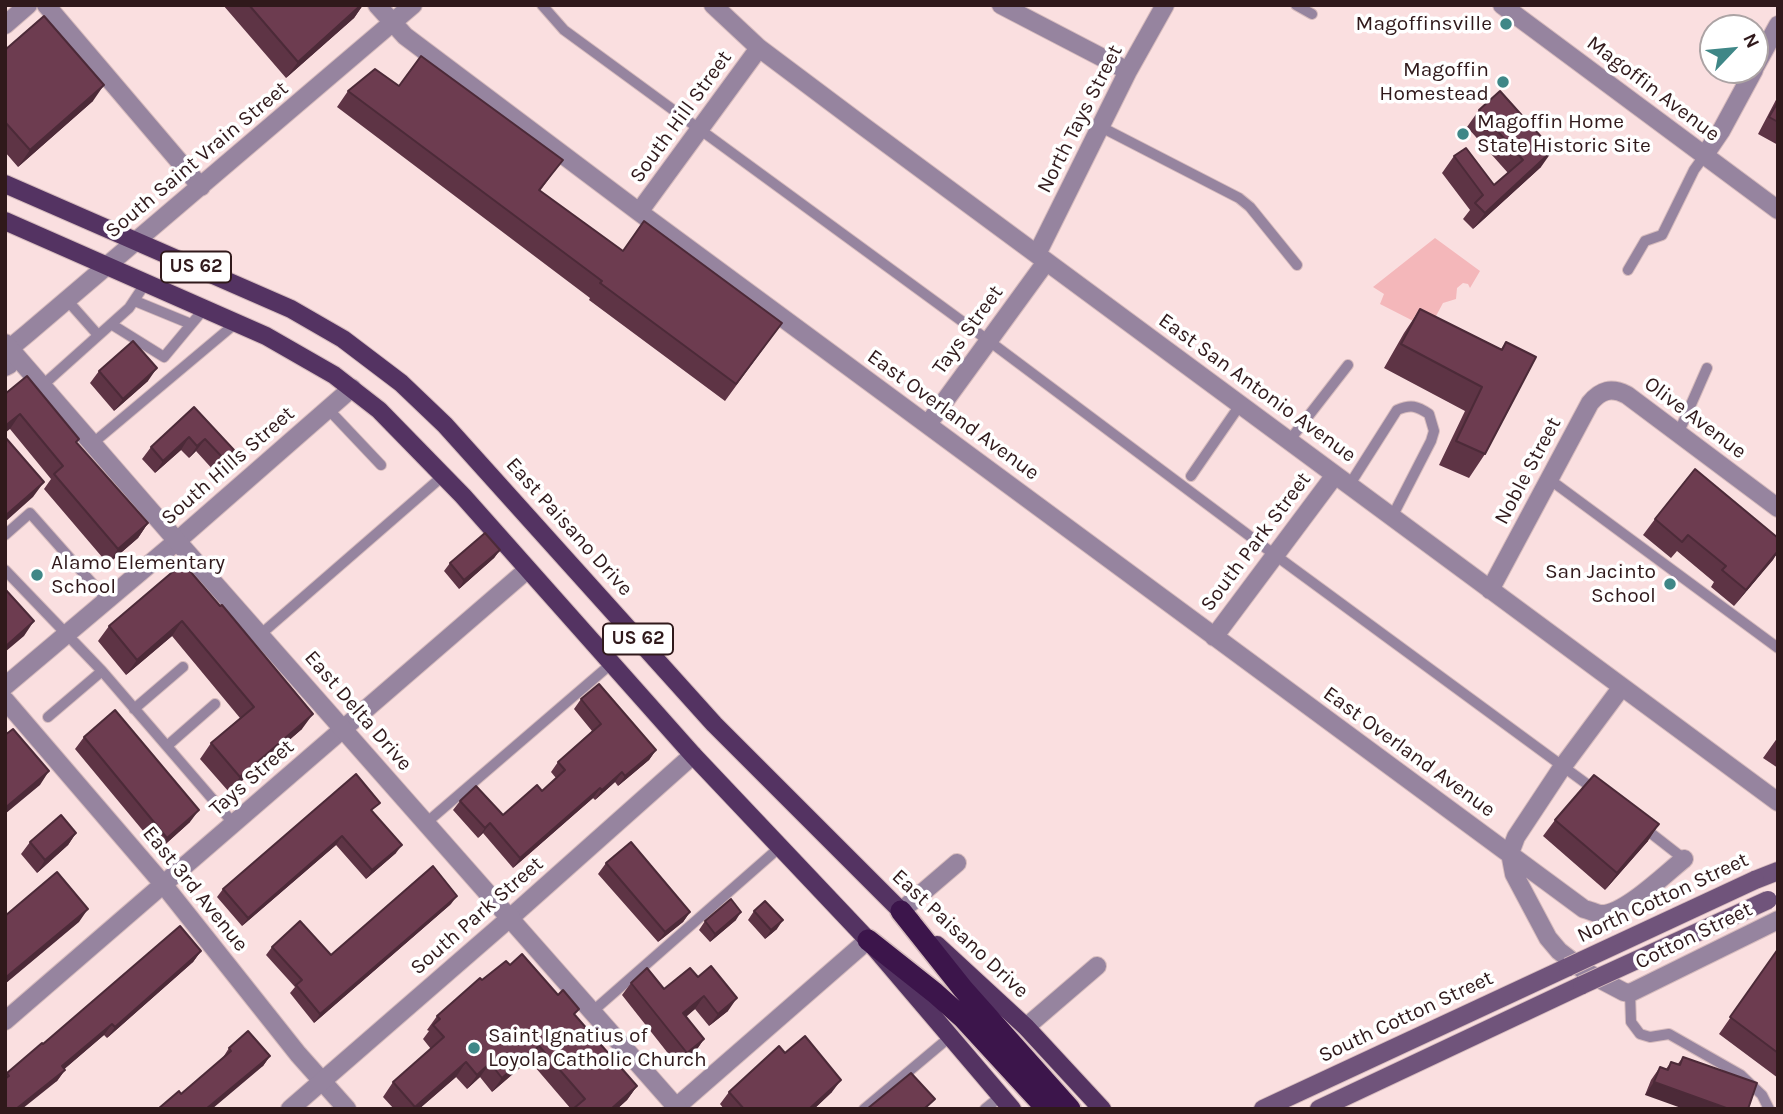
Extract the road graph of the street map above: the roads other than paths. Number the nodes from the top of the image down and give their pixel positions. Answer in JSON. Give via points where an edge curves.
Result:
{"nodes":[{"id":1,"x":28,"y":5,"type":"edge"},
{"id":2,"x":46,"y":5,"type":"edge"},
{"id":3,"x":377,"y":5,"type":"edge"},
{"id":4,"x":413,"y":5,"type":"edge"},
{"id":5,"x":542,"y":5,"type":"edge"},
{"id":6,"x":713,"y":5,"type":"edge"},
{"id":7,"x":1001,"y":5,"type":"edge"},
{"id":8,"x":1165,"y":5,"type":"edge"},
{"id":9,"x":1296,"y":5,"type":"edge"},
{"id":10,"x":1502,"y":5,"type":"edge"},
{"id":11,"x":1312,"y":14,"type":"dead end"},
{"id":12,"x":392,"y":23,"type":"junction"},
{"id":13,"x":5,"y":25,"type":"edge"},
{"id":14,"x":1778,"y":25,"type":"edge"},
{"id":15,"x":1769,"y":42,"type":"edge"},
{"id":16,"x":759,"y":47,"type":"junction"},
{"id":17,"x":1128,"y":71,"type":"junction"},
{"id":18,"x":1746,"y":84,"type":"edge"},
{"id":19,"x":1101,"y":127,"type":"junction"},
{"id":20,"x":700,"y":129,"type":"junction"},
{"id":21,"x":1704,"y":156,"type":"junction"},
{"id":22,"x":5,"y":184,"type":"edge"},
{"id":23,"x":201,"y":187,"type":"junction"},
{"id":24,"x":1778,"y":209,"type":"edge"},
{"id":25,"x":639,"y":212,"type":"junction"},
{"id":26,"x":5,"y":221,"type":"edge"},
{"id":27,"x":137,"y":241,"type":"junction"},
{"id":28,"x":1041,"y":258,"type":"junction"},
{"id":29,"x":1297,"y":265,"type":"dead end"},
{"id":30,"x":106,"y":267,"type":"junction"},
{"id":31,"x":1628,"y":270,"type":"dead end"},
{"id":32,"x":145,"y":284,"type":"junction"},
{"id":33,"x":66,"y":300,"type":"junction"},
{"id":34,"x":135,"y":301,"type":"junction"},
{"id":35,"x":204,"y":310,"type":"junction"},
{"id":36,"x":236,"y":323,"type":"junction"},
{"id":37,"x":111,"y":324,"type":"junction"},
{"id":38,"x":191,"y":324,"type":"junction"},
{"id":39,"x":98,"y":335,"type":"junction"},
{"id":40,"x":989,"y":341,"type":"junction"},
{"id":41,"x":7,"y":347,"type":"edge"},
{"id":42,"x":164,"y":357,"type":"junction"},
{"id":43,"x":1348,"y":365,"type":"dead end"},
{"id":44,"x":5,"y":367,"type":"edge"},
{"id":45,"x":1707,"y":368,"type":"dead end"},
{"id":46,"x":180,"y":370,"type":"junction"},
{"id":47,"x":43,"y":385,"type":"junction"},
{"id":48,"x":352,"y":388,"type":"junction"},
{"id":49,"x":1618,"y":390,"type":"joint"},
{"id":50,"x":1240,"y":405,"type":"junction"},
{"id":51,"x":328,"y":409,"type":"junction"},
{"id":52,"x":928,"y":424,"type":"junction"},
{"id":53,"x":1678,"y":434,"type":"junction"},
{"id":54,"x":1289,"y":441,"type":"junction"},
{"id":55,"x":93,"y":443,"type":"junction"},
{"id":56,"x":381,"y":465,"type":"dead end"},
{"id":57,"x":444,"y":475,"type":"junction"},
{"id":58,"x":1191,"y":476,"type":"dead end"},
{"id":59,"x":1342,"y":479,"type":"junction"},
{"id":60,"x":1549,"y":479,"type":"junction"},
{"id":61,"x":1778,"y":508,"type":"edge"},
{"id":62,"x":1392,"y":517,"type":"junction"},
{"id":63,"x":5,"y":535,"type":"edge"},
{"id":64,"x":177,"y":541,"type":"junction"},
{"id":65,"x":1275,"y":555,"type":"junction"},
{"id":66,"x":5,"y":570,"type":"edge"},
{"id":67,"x":527,"y":570,"type":"junction"},
{"id":68,"x":1490,"y":590,"type":"junction"},
{"id":69,"x":107,"y":600,"type":"junction"},
{"id":70,"x":261,"y":634,"type":"junction"},
{"id":71,"x":67,"y":636,"type":"junction"},
{"id":72,"x":1214,"y":637,"type":"junction"},
{"id":73,"x":1778,"y":648,"type":"edge"},
{"id":74,"x":611,"y":664,"type":"junction"},
{"id":75,"x":183,"y":667,"type":"dead end"},
{"id":76,"x":102,"y":671,"type":"junction"},
{"id":77,"x":5,"y":686,"type":"edge"},
{"id":78,"x":1621,"y":688,"type":"junction"},
{"id":79,"x":5,"y":700,"type":"edge"},
{"id":80,"x":215,"y":704,"type":"dead end"},
{"id":81,"x":134,"y":709,"type":"junction"},
{"id":82,"x":48,"y":717,"type":"dead end"},
{"id":83,"x":343,"y":730,"type":"junction"},
{"id":84,"x":167,"y":746,"type":"junction"},
{"id":85,"x":693,"y":755,"type":"junction"},
{"id":86,"x":1563,"y":766,"type":"junction"},
{"id":87,"x":1607,"y":800,"type":"edge"},
{"id":88,"x":1778,"y":802,"type":"edge"},
{"id":89,"x":1629,"y":817,"type":"edge"},
{"id":90,"x":426,"y":822,"type":"junction"},
{"id":91,"x":234,"y":824,"type":"junction"},
{"id":92,"x":780,"y":847,"type":"junction"},
{"id":93,"x":1510,"y":853,"type":"junction"},
{"id":94,"x":1684,"y":859,"type":"joint"},
{"id":95,"x":957,"y":863,"type":"dead end"},
{"id":96,"x":1778,"y":871,"type":"edge"},
{"id":97,"x":163,"y":884,"type":"junction"},
{"id":98,"x":1773,"y":898,"type":"edge"},
{"id":99,"x":901,"y":911,"type":"junction"},
{"id":100,"x":511,"y":918,"type":"junction"},
{"id":101,"x":1778,"y":920,"type":"edge"},
{"id":102,"x":868,"y":940,"type":"junction"},
{"id":103,"x":1097,"y":966,"type":"dead end"},
{"id":104,"x":1568,"y":967,"type":"joint"},
{"id":105,"x":1630,"y":993,"type":"junction"},
{"id":106,"x":593,"y":1011,"type":"junction"},
{"id":107,"x":5,"y":1021,"type":"edge"},
{"id":108,"x":1026,"y":1027,"type":"junction"},
{"id":109,"x":951,"y":1036,"type":"junction"},
{"id":110,"x":322,"y":1081,"type":"junction"},
{"id":111,"x":1006,"y":1102,"type":"edge"},
{"id":112,"x":676,"y":1108,"type":"edge"},
{"id":113,"x":290,"y":1109,"type":"edge"},
{"id":114,"x":347,"y":1109,"type":"edge"},
{"id":115,"x":864,"y":1109,"type":"edge"},
{"id":116,"x":985,"y":1109,"type":"edge"},
{"id":117,"x":1047,"y":1109,"type":"edge"},
{"id":118,"x":1070,"y":1109,"type":"edge"},
{"id":119,"x":1102,"y":1109,"type":"edge"},
{"id":120,"x":1263,"y":1109,"type":"edge"},
{"id":121,"x":1320,"y":1109,"type":"edge"},
{"id":122,"x":1769,"y":1109,"type":"edge"}],
"edges":[{"from":1,"to":13,"type":"street"},
{"from":2,"to":23,"type":"street"},
{"from":3,"to":12,"type":"street","name":"East Overland Avenue"},
{"from":4,"to":12,"type":"street","name":"South Saint Vrain Street"},
{"from":5,"to":20,"type":"lane","via":[[564,30]]},
{"from":6,"to":16,"type":"street","name":"East San Antonio Avenue"},
{"from":7,"to":17,"type":"street"},
{"from":8,"to":17,"type":"street","name":"North Tays Street"},
{"from":9,"to":11,"type":"lane"},
{"from":10,"to":21,"type":"street","name":"Magoffin Avenue"},
{"from":12,"to":23,"type":"street","name":"South Saint Vrain Street"},
{"from":12,"to":25,"type":"street","name":"East Overland Avenue"},
{"from":14,"to":15,"type":"street"},
{"from":16,"to":20,"type":"street","name":"South Hill Street"},
{"from":16,"to":28,"type":"street","name":"East San Antonio Avenue"},
{"from":17,"to":19,"type":"street","name":"North Tays Street"},
{"from":18,"to":21,"type":"street"},
{"from":19,"to":28,"type":"street","name":"North Tays Street"},
{"from":19,"to":29,"type":"lane","via":[[1239,198]]},
{"from":20,"to":25,"type":"street","name":"South Hill Street"},
{"from":20,"to":40,"type":"lane"},
{"from":21,"to":24,"type":"street","name":"Magoffin Avenue"},
{"from":21,"to":31,"type":"lane","via":[[1662,235],[1645,241]]},
{"from":22,"to":27,"type":"main road","name":"East Paisano Drive","number":"US 62"},
{"from":23,"to":27,"type":"street","name":"South Saint Vrain Street"},
{"from":25,"to":52,"type":"street","name":"East Overland Avenue"},
{"from":26,"to":30,"type":"main road","number":"US 62"},
{"from":27,"to":30,"type":"street","name":"South Saint Vrain Street"},
{"from":27,"to":99,"type":"main road","name":"East Paisano Drive","number":"US 62","via":[[291,309],[343,339],[401,383],[454,435],[714,724]]},
{"from":28,"to":40,"type":"street","name":"Tays Street"},
{"from":28,"to":50,"type":"street","name":"East San Antonio Avenue"},
{"from":30,"to":32,"type":"main road","number":"US 62"},
{"from":30,"to":33,"type":"street","name":"South Saint Vrain Street"},
{"from":32,"to":34,"type":"lane"},
{"from":32,"to":35,"type":"main road","number":"US 62"},
{"from":33,"to":39,"type":"lane"},
{"from":33,"to":41,"type":"street","name":"South Saint Vrain Street"},
{"from":34,"to":37,"type":"lane"},
{"from":34,"to":38,"type":"lane"},
{"from":35,"to":36,"type":"main road","number":"US 62"},
{"from":35,"to":38,"type":"lane"},
{"from":36,"to":46,"type":"lane"},
{"from":36,"to":48,"type":"main road","number":"US 62","via":[[304,356]]},
{"from":37,"to":39,"type":"lane"},
{"from":37,"to":42,"type":"lane"},
{"from":38,"to":42,"type":"lane"},
{"from":39,"to":47,"type":"lane"},
{"from":40,"to":52,"type":"street","name":"Tays Street"},
{"from":40,"to":65,"type":"lane"},
{"from":41,"to":44,"type":"street","via":[[9,365]]},
{"from":41,"to":47,"type":"street","name":"East Delta Drive"},
{"from":42,"to":46,"type":"lane"},
{"from":43,"to":54,"type":"lane"},
{"from":45,"to":53,"type":"lane"},
{"from":46,"to":55,"type":"lane"},
{"from":47,"to":55,"type":"street","name":"East Delta Drive"},
{"from":48,"to":51,"type":"street","name":"South Hills Street"},
{"from":48,"to":57,"type":"main road","number":"US 62"},
{"from":49,"to":53,"type":"street","name":"Olive Avenue"},
{"from":49,"to":60,"type":"street","name":"Noble Street","via":[[1604,391],[1590,403]]},
{"from":50,"to":54,"type":"street","name":"East San Antonio Avenue"},
{"from":50,"to":58,"type":"lane"},
{"from":51,"to":56,"type":"lane"},
{"from":51,"to":64,"type":"street","name":"South Hills Street"},
{"from":52,"to":72,"type":"street","name":"East Overland Avenue"},
{"from":53,"to":61,"type":"street","name":"Olive Avenue"},
{"from":54,"to":59,"type":"street","name":"East San Antonio Avenue"},
{"from":55,"to":64,"type":"street","name":"East Delta Drive"},
{"from":57,"to":67,"type":"main road","number":"US 62"},
{"from":57,"to":70,"type":"lane"},
{"from":59,"to":62,"type":"street","name":"East San Antonio Avenue"},
{"from":59,"to":62,"type":"lane","via":[[1397,410],[1408,405],[1429,414],[1434,431],[1431,441]]},
{"from":59,"to":65,"type":"street","name":"South Park Street"},
{"from":60,"to":68,"type":"street","name":"Noble Street"},
{"from":60,"to":73,"type":"lane"},
{"from":62,"to":68,"type":"street","name":"East San Antonio Avenue"},
{"from":63,"to":69,"type":"lane","via":[[30,513]]},
{"from":64,"to":69,"type":"street","name":"South Hills Street"},
{"from":64,"to":70,"type":"street","name":"East Delta Drive"},
{"from":65,"to":72,"type":"street","name":"South Park Street"},
{"from":65,"to":86,"type":"lane"},
{"from":66,"to":71,"type":"lane"},
{"from":67,"to":74,"type":"main road","number":"US 62"},
{"from":67,"to":83,"type":"street","name":"Tays Street"},
{"from":68,"to":78,"type":"street","name":"East San Antonio Avenue"},
{"from":69,"to":71,"type":"street","name":"South Hills Street"},
{"from":70,"to":83,"type":"street","name":"East Delta Drive"},
{"from":71,"to":76,"type":"lane"},
{"from":71,"to":77,"type":"street","name":"South Hills Street"},
{"from":72,"to":93,"type":"street","name":"East Overland Avenue"},
{"from":74,"to":85,"type":"main road","number":"US 62"},
{"from":74,"to":90,"type":"lane"},
{"from":75,"to":81,"type":"lane"},
{"from":76,"to":81,"type":"lane"},
{"from":76,"to":82,"type":"lane"},
{"from":78,"to":86,"type":"street"},
{"from":78,"to":88,"type":"street","name":"East San Antonio Avenue"},
{"from":79,"to":97,"type":"street","name":"East 3rd Avenue"},
{"from":80,"to":84,"type":"lane"},
{"from":81,"to":84,"type":"lane"},
{"from":83,"to":90,"type":"street","name":"East Delta Drive"},
{"from":83,"to":91,"type":"street","name":"Tays Street"},
{"from":84,"to":91,"type":"lane"},
{"from":85,"to":92,"type":"main road","number":"US 62"},
{"from":85,"to":100,"type":"street","name":"South Park Street"},
{"from":86,"to":87,"type":"lane"},
{"from":86,"to":93,"type":"street"},
{"from":89,"to":94,"type":"lane"},
{"from":90,"to":100,"type":"street","name":"East Delta Drive"},
{"from":91,"to":97,"type":"street","name":"Tays Street"},
{"from":92,"to":102,"type":"main road","number":"US 62"},
{"from":92,"to":106,"type":"lane"},
{"from":93,"to":94,"type":"street","name":"East Overland Avenue","via":[[1584,909],[1601,914],[1626,905]]},
{"from":93,"to":105,"type":"street","via":[[1514,874],[1559,951],[1586,972]]},
{"from":95,"to":99,"type":"street"},
{"from":96,"to":104,"type":"main road","name":"North Cotton Street","bridge":true},
{"from":97,"to":107,"type":"street","name":"Tays Street"},
{"from":97,"to":110,"type":"street","name":"East 3rd Avenue"},
{"from":98,"to":121,"type":"main road","bridge":true},
{"from":99,"to":108,"type":"main road","name":"East Paisano Drive","number":"US 62"},
{"from":99,"to":118,"type":"highway"},
{"from":100,"to":106,"type":"street","name":"East Delta Drive"},
{"from":100,"to":110,"type":"street","name":"South Park Street"},
{"from":101,"to":105,"type":"street","name":"Cotton Street"},
{"from":102,"to":109,"type":"main road","number":"US 62"},
{"from":102,"to":112,"type":"street"},
{"from":102,"to":117,"type":"highway","via":[[963,1018]]},
{"from":103,"to":108,"type":"street"},
{"from":104,"to":120,"type":"main road","name":"South Cotton Street"},
{"from":105,"to":122,"type":"lane","via":[[1631,1022],[1640,1034],[1668,1034],[1741,1074]]},
{"from":106,"to":112,"type":"street","name":"East Delta Drive"},
{"from":108,"to":119,"type":"main road","name":"East Paisano Drive","number":"US 62"},
{"from":109,"to":111,"type":"main road","number":"US 62"},
{"from":109,"to":115,"type":"lane"},
{"from":110,"to":113,"type":"street","name":"South Park Street"},
{"from":110,"to":114,"type":"street","name":"East 3rd Avenue"},
{"from":111,"to":116,"type":"lane"}]}
